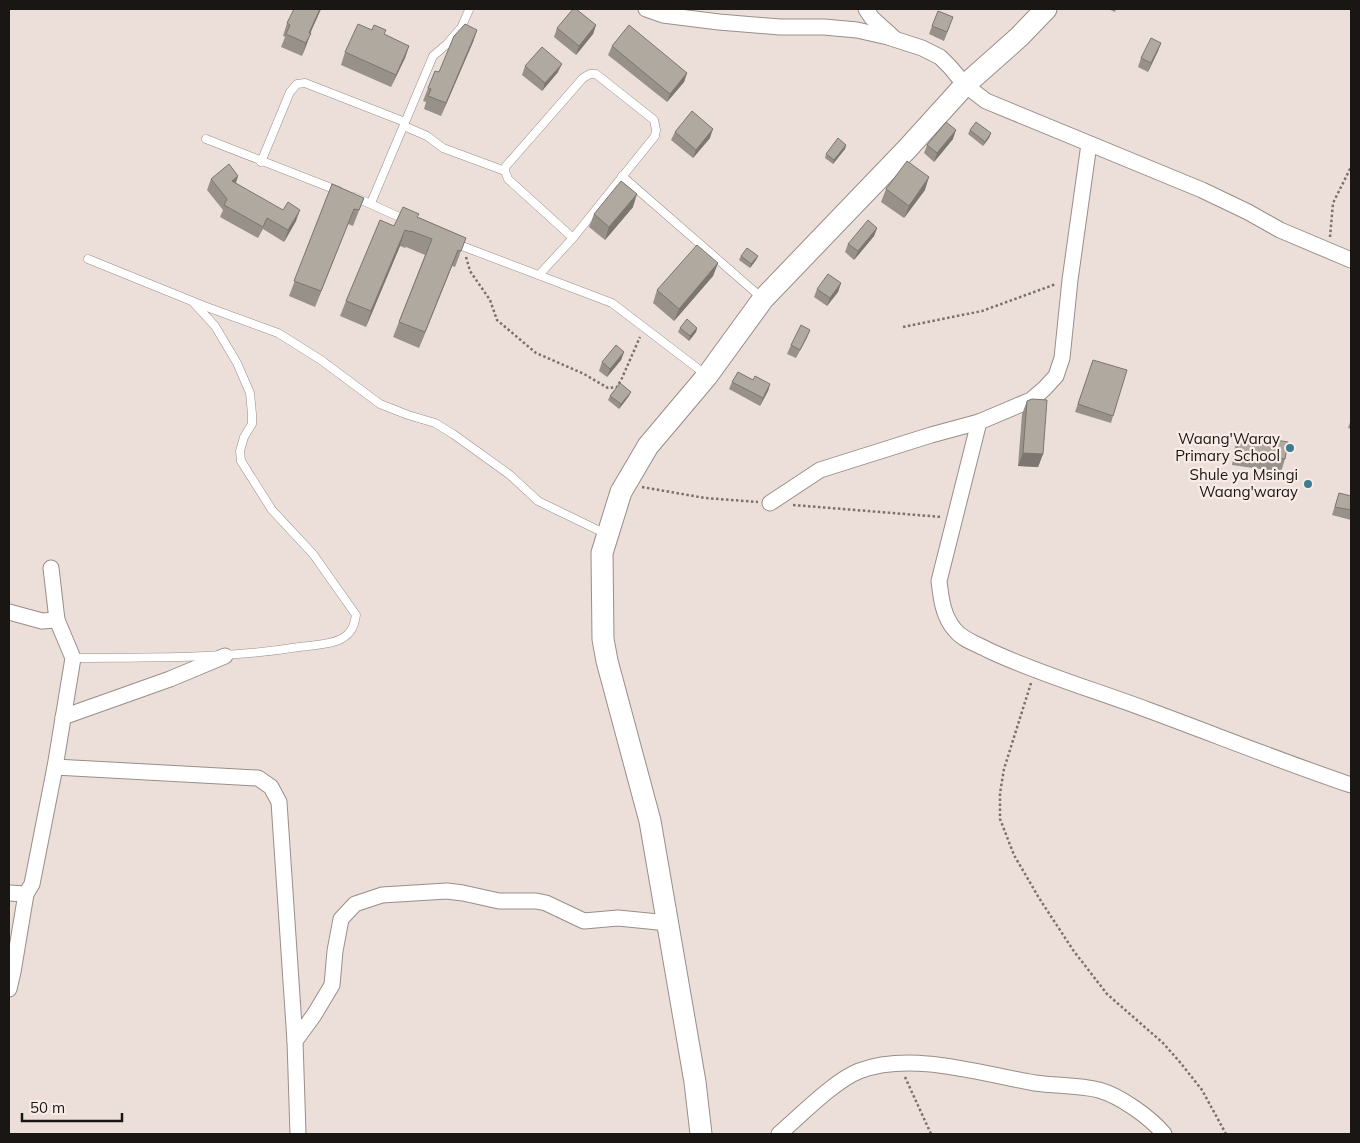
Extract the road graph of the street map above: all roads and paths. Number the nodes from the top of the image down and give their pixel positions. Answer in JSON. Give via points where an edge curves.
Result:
{"nodes":[{"id":1,"x":646,"y":9,"type":"edge"},
{"id":2,"x":866,"y":9,"type":"edge"},
{"id":3,"x":1046,"y":9,"type":"edge"},
{"id":4,"x":469,"y":10,"type":"dead end"},
{"id":5,"x":896,"y":40,"type":"junction"},
{"id":6,"x":965,"y":86,"type":"junction"},
{"id":7,"x":405,"y":124,"type":"junction"},
{"id":8,"x":206,"y":139,"type":"dead end"},
{"id":9,"x":1090,"y":144,"type":"junction"},
{"id":10,"x":261,"y":162,"type":"junction"},
{"id":11,"x":1351,"y":167,"type":"edge"},
{"id":12,"x":505,"y":171,"type":"junction"},
{"id":13,"x":622,"y":176,"type":"junction"},
{"id":14,"x":371,"y":204,"type":"junction"},
{"id":15,"x":411,"y":223,"type":"edge"},
{"id":16,"x":573,"y":238,"type":"junction"},
{"id":17,"x":443,"y":239,"type":"edge"},
{"id":18,"x":463,"y":246,"type":"junction"},
{"id":19,"x":1329,"y":251,"type":"junction"},
{"id":20,"x":88,"y":259,"type":"dead end"},
{"id":21,"x":1351,"y":260,"type":"edge"},
{"id":22,"x":539,"y":275,"type":"junction"},
{"id":23,"x":1070,"y":280,"type":"junction"},
{"id":24,"x":763,"y":299,"type":"junction"},
{"id":25,"x":193,"y":302,"type":"junction"},
{"id":26,"x":903,"y":327,"type":"dead end"},
{"id":27,"x":644,"y":328,"type":"junction"},
{"id":28,"x":707,"y":376,"type":"junction"},
{"id":29,"x":979,"y":422,"type":"junction"},
{"id":30,"x":770,"y":503,"type":"dead end"},
{"id":31,"x":608,"y":535,"type":"junction"},
{"id":32,"x":51,"y":568,"type":"dead end"},
{"id":33,"x":9,"y":612,"type":"edge"},
{"id":34,"x":57,"y":620,"type":"junction"},
{"id":35,"x":225,"y":656,"type":"junction"},
{"id":36,"x":73,"y":658,"type":"junction"},
{"id":37,"x":1035,"y":670,"type":"junction"},
{"id":38,"x":63,"y":717,"type":"junction"},
{"id":39,"x":55,"y":768,"type":"junction"},
{"id":40,"x":1351,"y":785,"type":"edge"},
{"id":41,"x":9,"y":893,"type":"edge"},
{"id":42,"x":26,"y":894,"type":"junction"},
{"id":43,"x":668,"y":923,"type":"junction"},
{"id":44,"x":9,"y":989,"type":"edge"},
{"id":45,"x":295,"y":1041,"type":"junction"},
{"id":46,"x":898,"y":1063,"type":"junction"},
{"id":47,"x":298,"y":1134,"type":"edge"},
{"id":48,"x":701,"y":1134,"type":"edge"},
{"id":49,"x":779,"y":1134,"type":"edge"},
{"id":50,"x":931,"y":1134,"type":"edge"},
{"id":51,"x":1164,"y":1134,"type":"edge"},
{"id":52,"x":1226,"y":1134,"type":"edge"}],
"edges":[{"from":1,"to":5,"type":"street","via":[[663,15],[729,23],[857,30]]},
{"from":2,"to":5,"type":"street"},
{"from":3,"to":6,"type":"street"},
{"from":4,"to":7,"type":"lane","via":[[461,28],[433,56]]},
{"from":5,"to":6,"type":"street","via":[[940,57]]},
{"from":6,"to":9,"type":"street","via":[[1003,109]]},
{"from":6,"to":24,"type":"street"},
{"from":7,"to":10,"type":"lane","via":[[305,83],[298,84],[290,92]]},
{"from":7,"to":12,"type":"lane","via":[[443,148]]},
{"from":7,"to":14,"type":"lane"},
{"from":8,"to":10,"type":"lane"},
{"from":9,"to":19,"type":"street","via":[[1202,190]]},
{"from":9,"to":23,"type":"street"},
{"from":10,"to":14,"type":"lane"},
{"from":11,"to":19,"type":"path","via":[[1333,203]]},
{"from":12,"to":13,"type":"lane","via":[[583,78],[596,74],[654,120],[655,136]]},
{"from":12,"to":16,"type":"lane","via":[[508,179]]},
{"from":13,"to":16,"type":"lane"},
{"from":13,"to":24,"type":"lane"},
{"from":14,"to":15,"type":"lane"},
{"from":16,"to":22,"type":"lane"},
{"from":17,"to":18,"type":"lane"},
{"from":18,"to":22,"type":"lane"},
{"from":18,"to":27,"type":"path","via":[[470,271],[490,300],[496,320],[536,353],[610,389],[617,387]]},
{"from":19,"to":21,"type":"street"},
{"from":20,"to":25,"type":"lane"},
{"from":22,"to":27,"type":"lane","via":[[612,303]]},
{"from":23,"to":26,"type":"path","via":[[982,311]]},
{"from":23,"to":29,"type":"street","via":[[1062,358],[1056,376],[1031,400]]},
{"from":24,"to":28,"type":"street"},
{"from":25,"to":31,"type":"lane","via":[[278,333],[380,404],[435,423],[453,434],[510,475],[538,501]]},
{"from":25,"to":35,"type":"lane","via":[[215,326],[250,393],[252,424],[244,437],[241,461],[272,510],[313,554],[356,615],[354,628],[338,641]]},
{"from":27,"to":28,"type":"lane"},
{"from":28,"to":31,"type":"street","via":[[648,446],[621,492]]},
{"from":29,"to":30,"type":"street","via":[[820,470]]},
{"from":29,"to":37,"type":"street","via":[[939,581],[942,603],[955,631],[967,640]]},
{"from":31,"to":43,"type":"street","via":[[602,553],[607,662],[650,821]]},
{"from":32,"to":34,"type":"street"},
{"from":33,"to":34,"type":"street","via":[[42,621]]},
{"from":34,"to":36,"type":"street"},
{"from":35,"to":36,"type":"lane"},
{"from":35,"to":38,"type":"street"},
{"from":36,"to":38,"type":"street"},
{"from":37,"to":40,"type":"street"},
{"from":37,"to":52,"type":"path","via":[[1004,769],[1000,793],[1000,819],[1010,846],[1073,950],[1107,994],[1179,1061],[1202,1090]]},
{"from":38,"to":39,"type":"street"},
{"from":39,"to":42,"type":"street","via":[[32,884]]},
{"from":39,"to":45,"type":"street","via":[[258,778],[271,787],[278,802]]},
{"from":41,"to":42,"type":"street"},
{"from":42,"to":44,"type":"street"},
{"from":43,"to":45,"type":"street","via":[[618,918],[584,921],[546,903],[499,901],[447,891],[382,895],[355,904],[341,919],[332,986]]},
{"from":43,"to":48,"type":"street"},
{"from":45,"to":47,"type":"street"},
{"from":46,"to":49,"type":"street","via":[[859,1071],[833,1087]]},
{"from":46,"to":50,"type":"path"},
{"from":46,"to":51,"type":"street","via":[[942,1066],[1036,1083],[1099,1090],[1130,1105]]}]}
